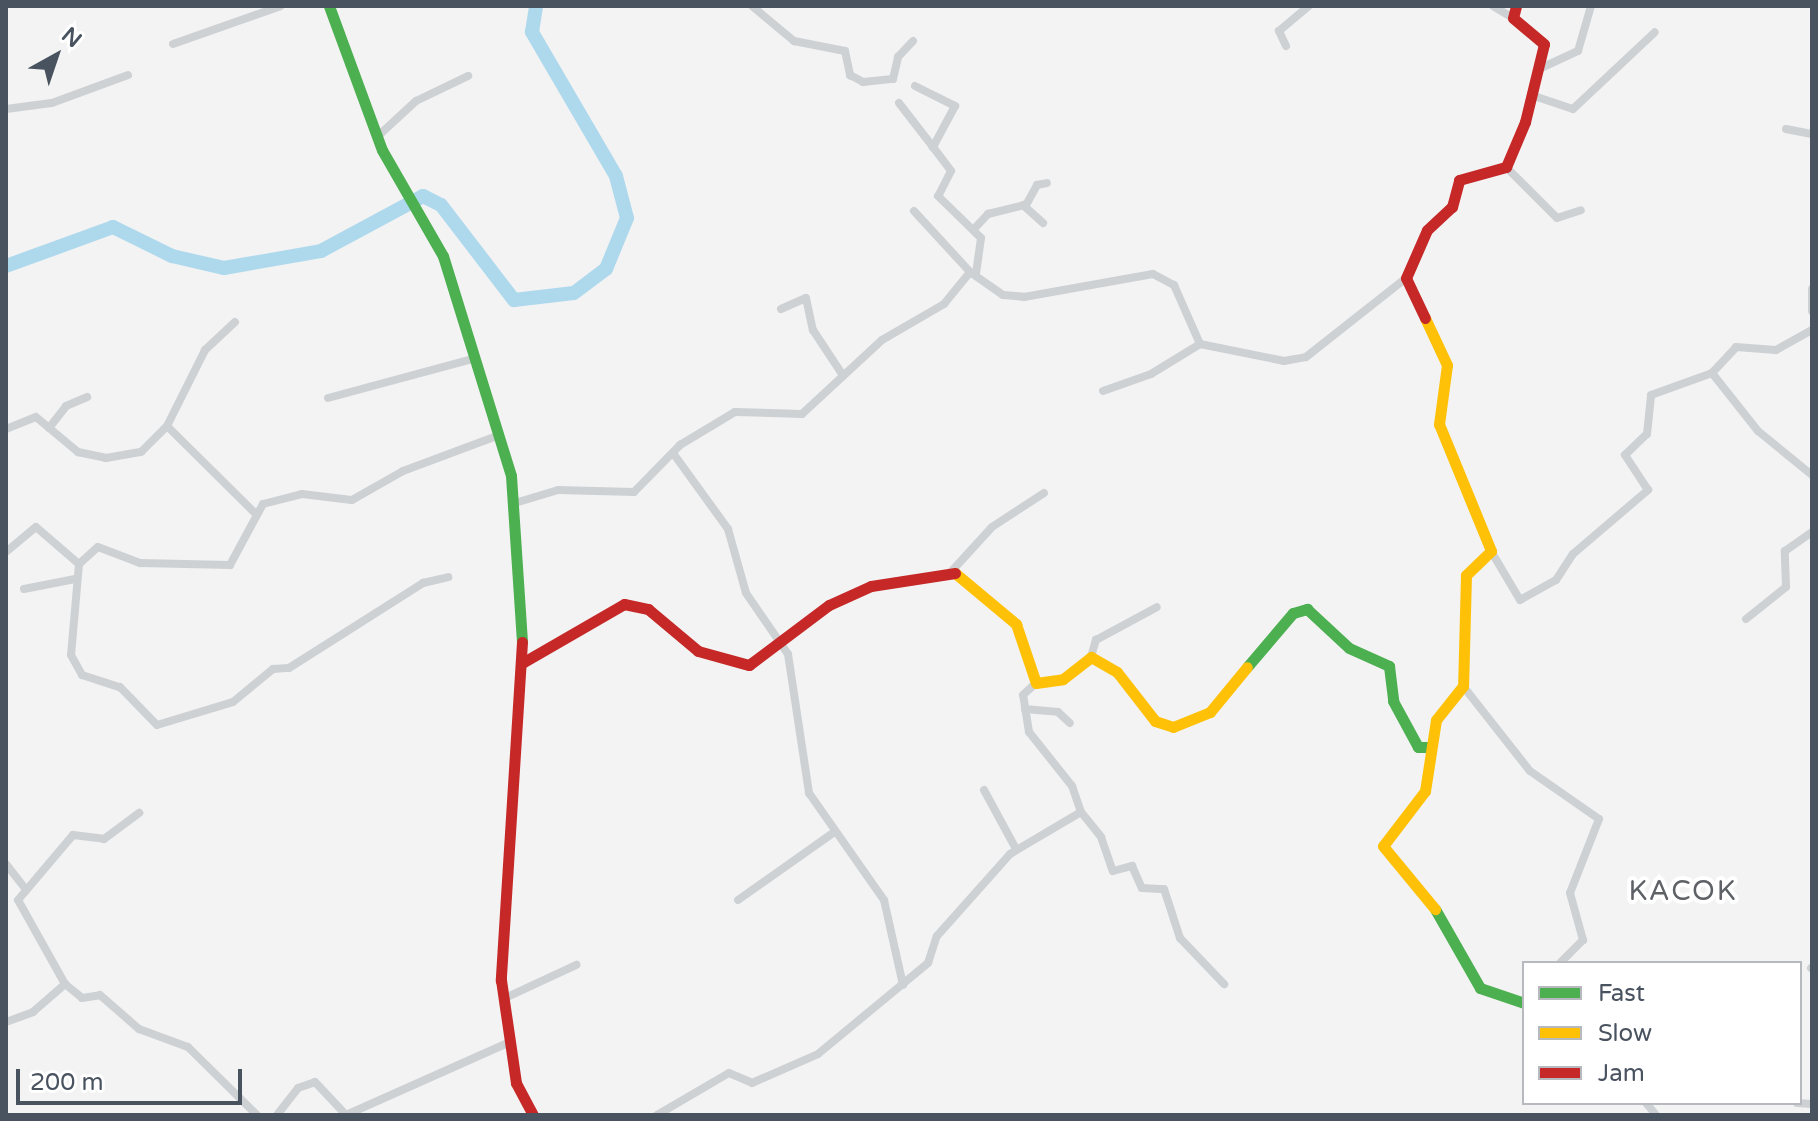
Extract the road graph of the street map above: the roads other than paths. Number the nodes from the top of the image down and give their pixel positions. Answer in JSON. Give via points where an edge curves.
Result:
{"nodes":[{"id":1,"x":281,"y":6,"type":"edge"},
{"id":2,"x":329,"y":6,"type":"edge"},
{"id":3,"x":752,"y":6,"type":"edge"},
{"id":4,"x":1309,"y":6,"type":"edge"},
{"id":5,"x":1493,"y":6,"type":"edge"},
{"id":6,"x":1591,"y":6,"type":"edge"},
{"id":7,"x":1514,"y":12,"type":"edge"},
{"id":8,"x":1655,"y":32,"type":"dead end"},
{"id":9,"x":913,"y":41,"type":"dead end"},
{"id":10,"x":173,"y":44,"type":"dead end"},
{"id":11,"x":1286,"y":46,"type":"dead end"},
{"id":12,"x":1539,"y":69,"type":"junction"},
{"id":13,"x":128,"y":75,"type":"dead end"},
{"id":14,"x":468,"y":76,"type":"dead end"},
{"id":15,"x":915,"y":86,"type":"dead end"},
{"id":16,"x":1534,"y":96,"type":"junction"},
{"id":17,"x":899,"y":103,"type":"dead end"},
{"id":18,"x":6,"y":109,"type":"edge"},
{"id":19,"x":1786,"y":129,"type":"dead end"},
{"id":20,"x":1812,"y":134,"type":"edge"},
{"id":21,"x":377,"y":137,"type":"junction"},
{"id":22,"x":933,"y":147,"type":"junction"},
{"id":23,"x":1506,"y":167,"type":"junction"},
{"id":24,"x":1047,"y":183,"type":"dead end"},
{"id":25,"x":1026,"y":205,"type":"junction"},
{"id":26,"x":1581,"y":210,"type":"dead end"},
{"id":27,"x":914,"y":211,"type":"dead end"},
{"id":28,"x":1043,"y":223,"type":"dead end"},
{"id":29,"x":974,"y":229,"type":"junction"},
{"id":30,"x":973,"y":273,"type":"junction"},
{"id":31,"x":1406,"y":278,"type":"junction"},
{"id":32,"x":1812,"y":289,"type":"edge"},
{"id":33,"x":781,"y":309,"type":"dead end"},
{"id":34,"x":1812,"y":311,"type":"edge"},
{"id":35,"x":235,"y":322,"type":"dead end"},
{"id":36,"x":1812,"y":330,"type":"edge"},
{"id":37,"x":1200,"y":344,"type":"junction"},
{"id":38,"x":476,"y":358,"type":"junction"},
{"id":39,"x":1712,"y":373,"type":"junction"},
{"id":40,"x":842,"y":374,"type":"junction"},
{"id":41,"x":1103,"y":391,"type":"dead end"},
{"id":42,"x":87,"y":397,"type":"dead end"},
{"id":43,"x":328,"y":398,"type":"dead end"},
{"id":44,"x":167,"y":426,"type":"junction"},
{"id":45,"x":49,"y":428,"type":"junction"},
{"id":46,"x":6,"y":429,"type":"edge"},
{"id":47,"x":500,"y":435,"type":"junction"},
{"id":48,"x":673,"y":453,"type":"junction"},
{"id":49,"x":1812,"y":475,"type":"edge"},
{"id":50,"x":1044,"y":493,"type":"dead end"},
{"id":51,"x":515,"y":503,"type":"junction"},
{"id":52,"x":254,"y":512,"type":"junction"},
{"id":53,"x":1812,"y":532,"type":"edge"},
{"id":54,"x":1491,"y":551,"type":"junction"},
{"id":55,"x":6,"y":552,"type":"edge"},
{"id":56,"x":79,"y":564,"type":"junction"},
{"id":57,"x":950,"y":573,"type":"junction"},
{"id":58,"x":448,"y":577,"type":"dead end"},
{"id":59,"x":76,"y":579,"type":"junction"},
{"id":60,"x":24,"y":589,"type":"dead end"},
{"id":61,"x":1157,"y":607,"type":"dead end"},
{"id":62,"x":1746,"y":619,"type":"dead end"},
{"id":63,"x":783,"y":643,"type":"junction"},
{"id":64,"x":1091,"y":657,"type":"junction"},
{"id":65,"x":522,"y":663,"type":"junction"},
{"id":66,"x":1036,"y":683,"type":"junction"},
{"id":67,"x":1463,"y":686,"type":"junction"},
{"id":68,"x":1025,"y":709,"type":"junction"},
{"id":69,"x":1070,"y":723,"type":"dead end"},
{"id":70,"x":1429,"y":747,"type":"junction"},
{"id":71,"x":984,"y":790,"type":"dead end"},
{"id":72,"x":1081,"y":812,"type":"junction"},
{"id":73,"x":139,"y":813,"type":"dead end"},
{"id":74,"x":833,"y":833,"type":"junction"},
{"id":75,"x":1016,"y":849,"type":"junction"},
{"id":76,"x":6,"y":864,"type":"edge"},
{"id":77,"x":24,"y":887,"type":"junction"},
{"id":78,"x":738,"y":900,"type":"dead end"},
{"id":79,"x":1562,"y":961,"type":"edge"},
{"id":80,"x":576,"y":965,"type":"dead end"},
{"id":81,"x":65,"y":984,"type":"junction"},
{"id":82,"x":1224,"y":984,"type":"dead end"},
{"id":83,"x":903,"y":985,"type":"junction"},
{"id":84,"x":503,"y":999,"type":"junction"},
{"id":85,"x":1522,"y":1000,"type":"edge"},
{"id":86,"x":6,"y":1022,"type":"edge"},
{"id":87,"x":508,"y":1043,"type":"junction"},
{"id":88,"x":257,"y":1115,"type":"edge"},
{"id":89,"x":277,"y":1115,"type":"edge"},
{"id":90,"x":346,"y":1115,"type":"edge"},
{"id":91,"x":533,"y":1115,"type":"edge"},
{"id":92,"x":657,"y":1115,"type":"edge"}],
"edges":[{"from":1,"to":10,"type":"street"},
{"from":2,"to":21,"type":"street"},
{"from":3,"to":9,"type":"street","via":[[794,41],[845,51],[851,76],[863,82],[893,79],[898,57]]},
{"from":4,"to":11,"type":"street","via":[[1290,15],[1279,31]]},
{"from":5,"to":7,"type":"street"},
{"from":6,"to":12,"type":"street","via":[[1578,51]]},
{"from":7,"to":12,"type":"street","via":[[1543,41]]},
{"from":8,"to":16,"type":"street","via":[[1573,109]]},
{"from":12,"to":16,"type":"street"},
{"from":13,"to":18,"type":"street","via":[[52,103]]},
{"from":14,"to":21,"type":"street","via":[[416,101]]},
{"from":15,"to":22,"type":"street","via":[[955,106]]},
{"from":16,"to":23,"type":"street"},
{"from":17,"to":22,"type":"street"},
{"from":19,"to":20,"type":"street"},
{"from":21,"to":38,"type":"street","via":[[421,210]]},
{"from":22,"to":29,"type":"street","via":[[951,171],[939,198]]},
{"from":23,"to":26,"type":"street","via":[[1557,218]]},
{"from":23,"to":31,"type":"street","via":[[1459,180],[1452,207],[1427,230]]},
{"from":24,"to":25,"type":"street","via":[[1037,185]]},
{"from":25,"to":28,"type":"street"},
{"from":25,"to":29,"type":"street","via":[[988,214]]},
{"from":27,"to":30,"type":"street"},
{"from":29,"to":30,"type":"street","via":[[983,248]]},
{"from":30,"to":37,"type":"street","via":[[1003,295],[1024,297],[1153,274],[1180,293]]},
{"from":30,"to":40,"type":"street","via":[[944,304],[900,326]]},
{"from":31,"to":37,"type":"street","via":[[1301,361]]},
{"from":31,"to":54,"type":"street","via":[[1447,365],[1439,424]]},
{"from":32,"to":34,"type":"street"},
{"from":33,"to":40,"type":"street","via":[[806,298],[813,330]]},
{"from":35,"to":44,"type":"street","via":[[205,350]]},
{"from":36,"to":39,"type":"street","via":[[1776,350],[1736,347]]},
{"from":37,"to":41,"type":"street","via":[[1151,374]]},
{"from":38,"to":43,"type":"street"},
{"from":38,"to":47,"type":"street"},
{"from":39,"to":49,"type":"street","via":[[1758,431]]},
{"from":39,"to":54,"type":"street","via":[[1651,395],[1647,434],[1625,455],[1648,490],[1573,554],[1556,580],[1520,600]]},
{"from":40,"to":48,"type":"street","via":[[802,414],[745,409]]},
{"from":42,"to":45,"type":"street","via":[[66,406]]},
{"from":44,"to":45,"type":"street","via":[[141,452],[118,457],[78,452]]},
{"from":44,"to":52,"type":"street"},
{"from":45,"to":46,"type":"street","via":[[35,417]]},
{"from":47,"to":51,"type":"street"},
{"from":47,"to":52,"type":"street","via":[[474,440],[352,500],[292,495]]},
{"from":48,"to":51,"type":"street","via":[[634,492],[558,490]]},
{"from":48,"to":63,"type":"street","via":[[728,529],[746,593]]},
{"from":50,"to":57,"type":"street","via":[[992,527]]},
{"from":51,"to":65,"type":"street"},
{"from":52,"to":56,"type":"street","via":[[244,549],[230,565],[140,563],[98,547]]},
{"from":53,"to":62,"type":"street","via":[[1785,551],[1786,587]]},
{"from":54,"to":67,"type":"street","via":[[1465,580]]},
{"from":55,"to":56,"type":"street","via":[[36,527]]},
{"from":56,"to":59,"type":"street"},
{"from":57,"to":63,"type":"street","via":[[871,586],[829,605]]},
{"from":57,"to":66,"type":"street","via":[[968,578],[1016,624]]},
{"from":58,"to":59,"type":"street","via":[[423,583],[289,668],[273,669],[233,702],[157,725],[120,687],[82,675],[69,645]]},
{"from":59,"to":60,"type":"street"},
{"from":61,"to":64,"type":"street","via":[[1096,640]]},
{"from":63,"to":65,"type":"street","via":[[754,663],[736,664],[698,651],[648,609],[624,604]]},
{"from":63,"to":74,"type":"street","via":[[796,682],[804,780]]},
{"from":64,"to":66,"type":"street","via":[[1063,679]]},
{"from":64,"to":70,"type":"street","via":[[1117,672],[1155,721],[1173,727],[1210,712],[1293,613],[1307,609],[1349,648],[1389,666],[1393,701],[1418,747]]},
{"from":65,"to":84,"type":"street","via":[[507,808]]},
{"from":66,"to":68,"type":"street","via":[[1024,692]]},
{"from":67,"to":70,"type":"street","via":[[1438,715]]},
{"from":67,"to":79,"type":"street","via":[[1530,771],[1599,819],[1570,893],[1583,938]]},
{"from":68,"to":69,"type":"street","via":[[1058,712]]},
{"from":68,"to":72,"type":"street","via":[[1033,739],[1067,778]]},
{"from":70,"to":85,"type":"street","via":[[1425,791],[1384,850],[1437,911],[1457,958],[1480,988]]},
{"from":71,"to":75,"type":"street"},
{"from":72,"to":75,"type":"street"},
{"from":72,"to":82,"type":"street","via":[[1101,837],[1112,871],[1130,865],[1142,888],[1163,887],[1180,938]]},
{"from":73,"to":77,"type":"street","via":[[102,840],[75,833]]},
{"from":74,"to":78,"type":"street"},
{"from":74,"to":83,"type":"street","via":[[884,900]]},
{"from":75,"to":83,"type":"street"},
{"from":76,"to":77,"type":"street"},
{"from":77,"to":81,"type":"street","via":[[18,904],[38,926]]},
{"from":80,"to":84,"type":"street"},
{"from":81,"to":86,"type":"street","via":[[33,1012]]},
{"from":81,"to":88,"type":"street","via":[[82,998],[100,995],[139,1029],[188,1047]]},
{"from":83,"to":92,"type":"street","via":[[813,1057],[752,1083],[729,1073]]},
{"from":84,"to":87,"type":"street"},
{"from":87,"to":90,"type":"street"},
{"from":87,"to":91,"type":"street","via":[[516,1083]]},
{"from":89,"to":90,"type":"street","via":[[298,1088],[315,1082]]}]}
